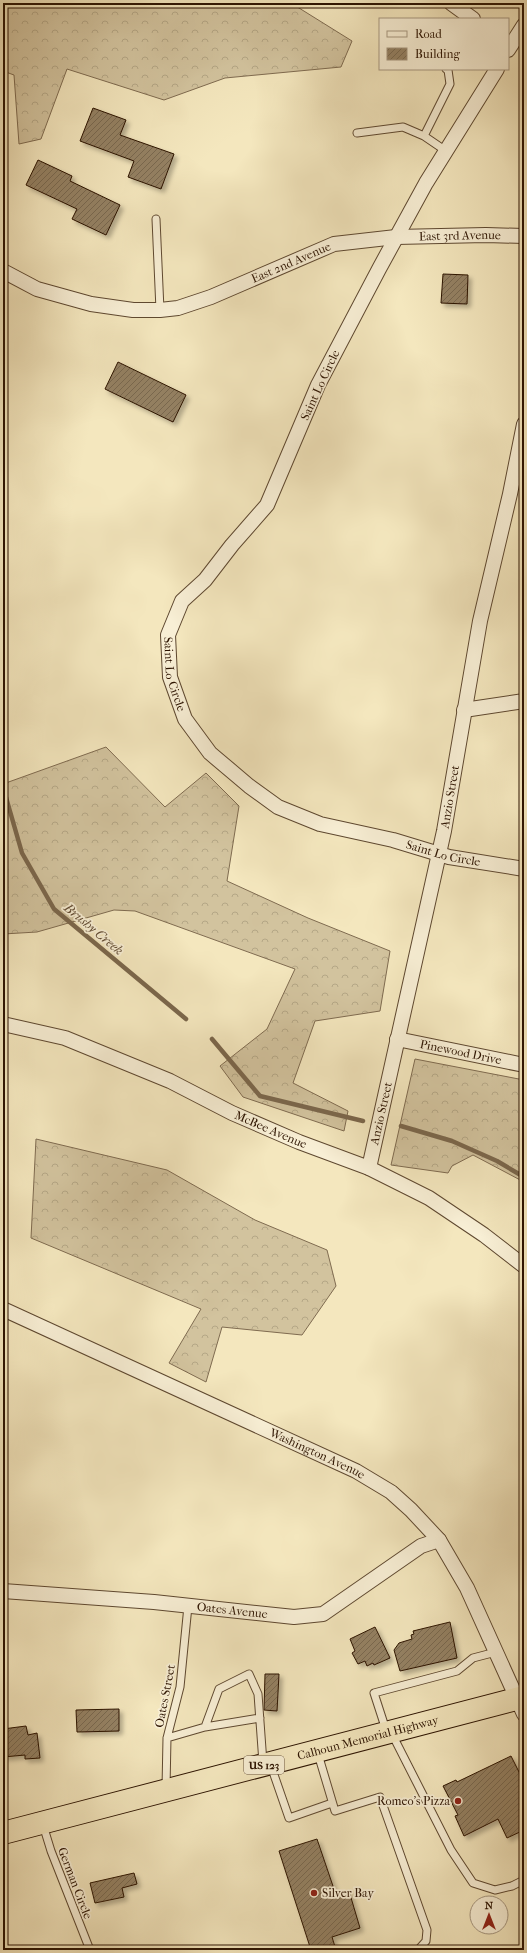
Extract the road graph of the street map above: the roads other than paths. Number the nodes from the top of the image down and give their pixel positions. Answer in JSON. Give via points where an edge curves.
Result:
{"nodes":[{"id":1,"x":451,"y":3,"type":"edge"},
{"id":2,"x":472,"y":18,"type":"edge"},
{"id":3,"x":524,"y":25,"type":"edge"},
{"id":4,"x":509,"y":47,"type":"edge"},
{"id":5,"x":448,"y":70,"type":"edge"},
{"id":6,"x":495,"y":70,"type":"edge"},
{"id":7,"x":357,"y":133,"type":"dead end"},
{"id":8,"x":424,"y":136,"type":"junction"},
{"id":9,"x":446,"y":151,"type":"junction"},
{"id":10,"x":156,"y":219,"type":"dead end"},
{"id":11,"x":524,"y":236,"type":"edge"},
{"id":12,"x":396,"y":237,"type":"junction"},
{"id":13,"x":3,"y":271,"type":"edge"},
{"id":14,"x":160,"y":310,"type":"junction"},
{"id":15,"x":524,"y":424,"type":"edge"},
{"id":16,"x":524,"y":701,"type":"edge"},
{"id":17,"x":464,"y":710,"type":"junction"},
{"id":18,"x":438,"y":854,"type":"junction"},
{"id":19,"x":524,"y":869,"type":"edge"},
{"id":20,"x":3,"y":1024,"type":"edge"},
{"id":21,"x":397,"y":1039,"type":"junction"},
{"id":22,"x":524,"y":1065,"type":"edge"},
{"id":23,"x":369,"y":1168,"type":"junction"},
{"id":24,"x":524,"y":1266,"type":"edge"},
{"id":25,"x":3,"y":1309,"type":"edge"},
{"id":26,"x":439,"y":1540,"type":"junction"},
{"id":27,"x":3,"y":1591,"type":"edge"},
{"id":28,"x":188,"y":1606,"type":"junction"},
{"id":29,"x":496,"y":1652,"type":"junction"},
{"id":30,"x":522,"y":1703,"type":"edge"},
{"id":31,"x":260,"y":1718,"type":"junction"},
{"id":32,"x":204,"y":1727,"type":"junction"},
{"id":33,"x":389,"y":1733,"type":"junction"},
{"id":34,"x":167,"y":1738,"type":"junction"},
{"id":35,"x":318,"y":1751,"type":"junction"},
{"id":36,"x":267,"y":1765,"type":"junction"},
{"id":37,"x":166,"y":1790,"type":"junction"},
{"id":38,"x":332,"y":1803,"type":"junction"},
{"id":39,"x":42,"y":1823,"type":"junction"},
{"id":40,"x":3,"y":1833,"type":"edge"},
{"id":41,"x":524,"y":1880,"type":"edge"},
{"id":42,"x":90,"y":1950,"type":"edge"},
{"id":43,"x":418,"y":1950,"type":"edge"}],
"edges":[{"from":1,"to":2,"type":"street"},
{"from":3,"to":4,"type":"street"},
{"from":5,"to":8,"type":"lane","via":[[450,84]]},
{"from":6,"to":9,"type":"street"},
{"from":7,"to":8,"type":"lane","via":[[403,127]]},
{"from":8,"to":9,"type":"lane"},
{"from":9,"to":12,"type":"street"},
{"from":10,"to":14,"type":"lane"},
{"from":11,"to":12,"type":"street","name":"East 3rd Avenue"},
{"from":12,"to":14,"type":"street","name":"East 2nd Avenue","via":[[334,244],[211,297],[178,308]]},
{"from":12,"to":18,"type":"street","name":"Saint Lo Circle","via":[[318,385],[267,505],[205,580],[182,601],[168,636],[170,677],[185,719],[210,753],[278,807],[320,824],[393,840]]},
{"from":13,"to":14,"type":"street","name":"East 2nd Avenue","via":[[37,289],[91,304],[134,310]]},
{"from":15,"to":17,"type":"street","name":"Anzio Street","via":[[480,621]]},
{"from":16,"to":17,"type":"street"},
{"from":17,"to":18,"type":"street","name":"Anzio Street"},
{"from":18,"to":19,"type":"street","name":"Saint Lo Circle"},
{"from":18,"to":21,"type":"street","name":"Anzio Street"},
{"from":20,"to":23,"type":"street","name":"McBee Avenue","via":[[65,1038],[170,1081],[232,1113],[299,1142]]},
{"from":21,"to":22,"type":"street","name":"Pinewood Drive"},
{"from":21,"to":23,"type":"street","name":"Anzio Street"},
{"from":23,"to":24,"type":"street","name":"McBee Avenue","via":[[429,1198]]},
{"from":25,"to":26,"type":"street","name":"Washington Avenue","via":[[356,1471],[391,1492]]},
{"from":26,"to":28,"type":"street","name":"Oates Avenue","via":[[421,1546],[323,1614],[294,1617]]},
{"from":26,"to":29,"type":"street","name":"Washington Avenue","via":[[467,1588]]},
{"from":27,"to":28,"type":"street","name":"Oates Avenue"},
{"from":28,"to":34,"type":"lane","name":"Oates Street","via":[[180,1687]]},
{"from":29,"to":30,"type":"street","name":"Washington Avenue"},
{"from":29,"to":33,"type":"lane","via":[[473,1658],[457,1671],[374,1693]]},
{"from":30,"to":33,"type":"highway","name":"Calhoun Memorial Highway","number":"US 123"},
{"from":31,"to":32,"type":"lane"},
{"from":31,"to":32,"type":"lane","via":[[258,1694],[249,1674],[219,1689]]},
{"from":31,"to":36,"type":"lane"},
{"from":32,"to":34,"type":"lane"},
{"from":33,"to":35,"type":"highway","name":"Calhoun Memorial Highway","number":"US 123"},
{"from":33,"to":41,"type":"lane","via":[[444,1837],[473,1883],[495,1890]]},
{"from":34,"to":37,"type":"lane","name":"Oates Street"},
{"from":35,"to":36,"type":"highway","name":"Calhoun Memorial Highway","number":"US 123"},
{"from":35,"to":38,"type":"lane"},
{"from":36,"to":37,"type":"highway","name":"Calhoun Memorial Highway","number":"US 123"},
{"from":36,"to":38,"type":"lane","via":[[288,1818]]},
{"from":37,"to":39,"type":"highway","name":"Calhoun Memorial Highway","number":"US 123"},
{"from":38,"to":43,"type":"lane","via":[[334,1811],[380,1797],[427,1930],[426,1941]]},
{"from":39,"to":40,"type":"highway","name":"Calhoun Memorial Highway","number":"US 123"},
{"from":39,"to":42,"type":"lane","name":"German Circle","via":[[50,1851]]}]}
